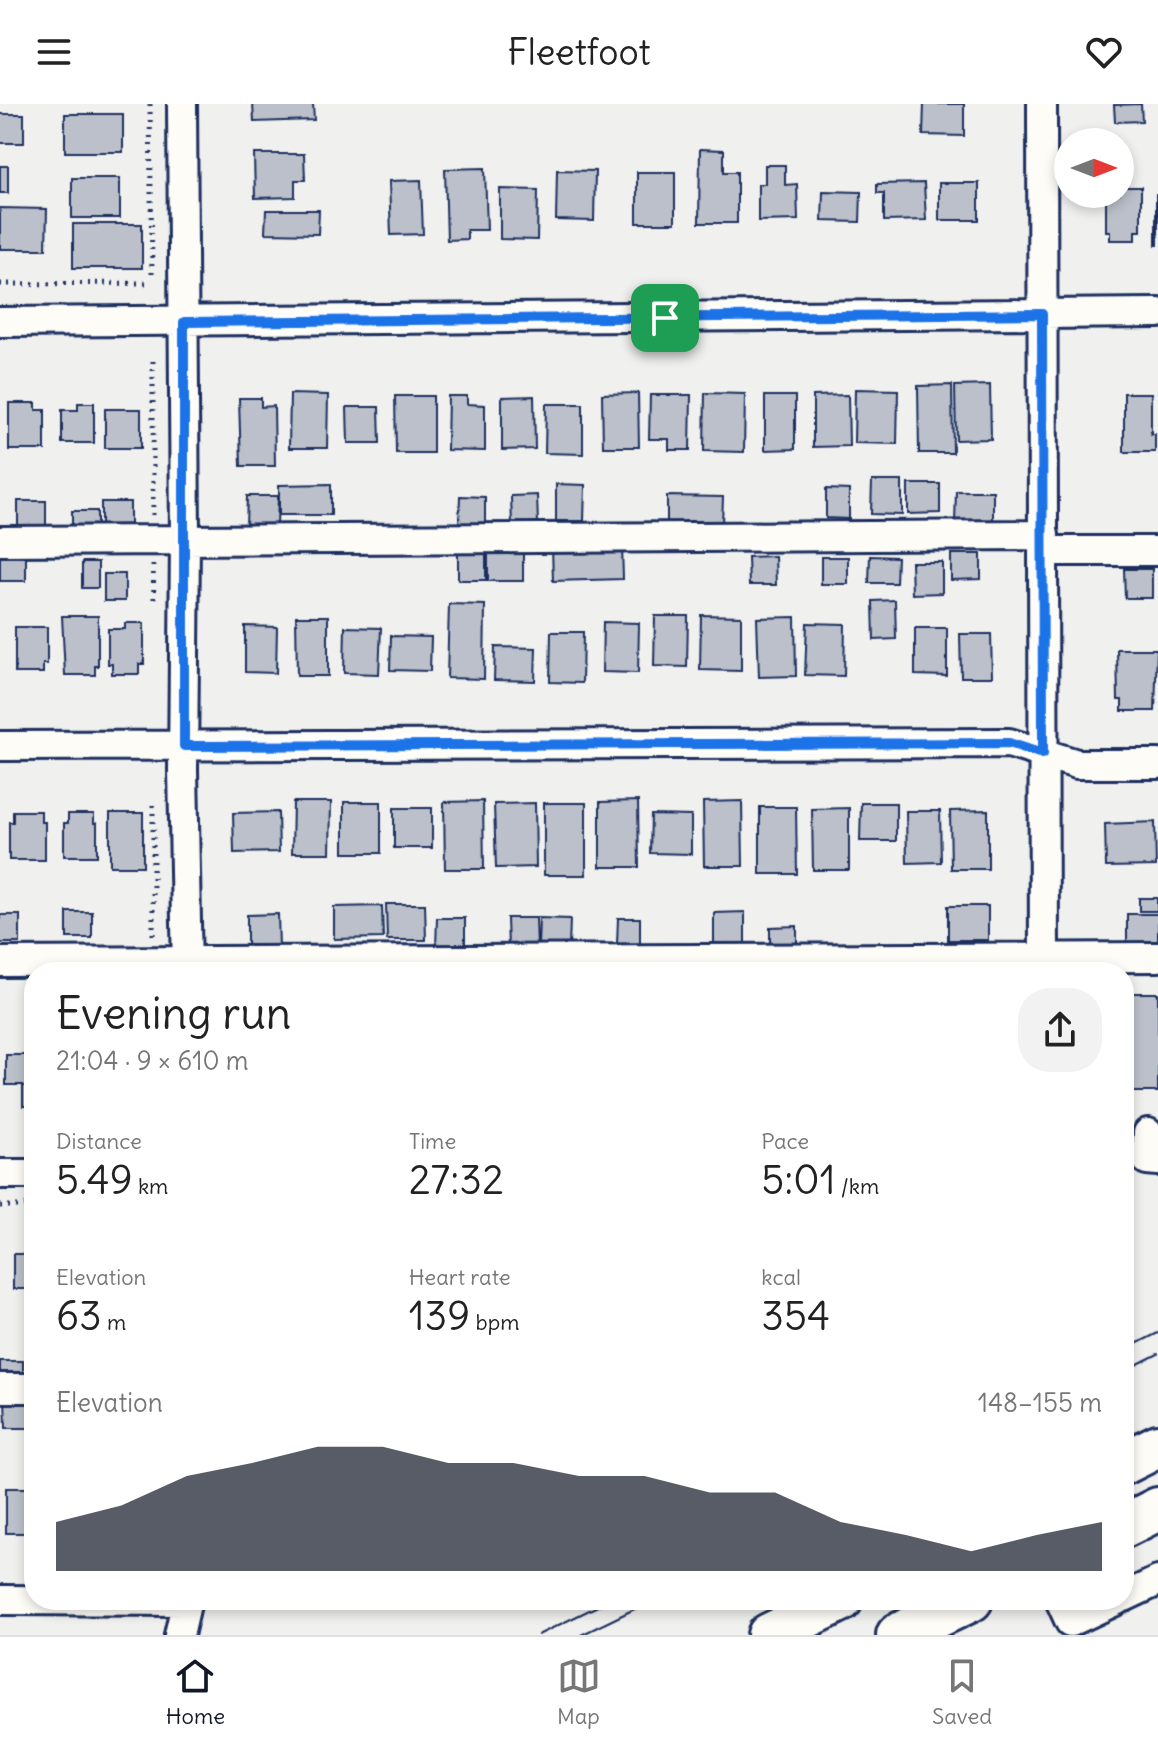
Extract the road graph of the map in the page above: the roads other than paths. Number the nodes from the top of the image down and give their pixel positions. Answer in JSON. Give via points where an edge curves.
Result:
{"nodes":[{"id":1,"x":182,"y":104,"type":"edge"},
{"id":2,"x":1042,"y":104,"type":"edge"},
{"id":3,"x":1158,"y":313,"type":"edge"},
{"id":4,"x":1042,"y":314,"type":"junction"},
{"id":5,"x":0,"y":322,"type":"edge"},
{"id":6,"x":184,"y":322,"type":"junction"},
{"id":7,"x":185,"y":540,"type":"junction"},
{"id":8,"x":0,"y":541,"type":"edge"},
{"id":9,"x":1044,"y":543,"type":"junction"},
{"id":10,"x":1158,"y":551,"type":"edge"},
{"id":11,"x":0,"y":746,"type":"edge"},
{"id":12,"x":184,"y":746,"type":"junction"},
{"id":13,"x":1043,"y":754,"type":"junction"},
{"id":14,"x":1158,"y":764,"type":"edge"},
{"id":15,"x":1158,"y":957,"type":"edge"},
{"id":16,"x":0,"y":962,"type":"edge"},
{"id":17,"x":159,"y":962,"type":"edge"},
{"id":18,"x":187,"y":962,"type":"edge"},
{"id":19,"x":1044,"y":962,"type":"edge"},
{"id":20,"x":1087,"y":962,"type":"edge"},
{"id":21,"x":1139,"y":1128,"type":"edge"},
{"id":22,"x":1158,"y":1161,"type":"edge"},
{"id":23,"x":0,"y":1174,"type":"edge"},
{"id":24,"x":24,"y":1174,"type":"edge"},
{"id":25,"x":0,"y":1388,"type":"edge"},
{"id":26,"x":24,"y":1388,"type":"edge"},
{"id":27,"x":1158,"y":1446,"type":"edge"},
{"id":28,"x":1134,"y":1458,"type":"edge"},
{"id":29,"x":1158,"y":1509,"type":"edge"},
{"id":30,"x":1134,"y":1521,"type":"edge"},
{"id":31,"x":1158,"y":1581,"type":"edge"},
{"id":32,"x":1134,"y":1592,"type":"edge"},
{"id":33,"x":0,"y":1600,"type":"edge"},
{"id":34,"x":24,"y":1600,"type":"edge"},
{"id":35,"x":185,"y":1610,"type":"edge"},
{"id":36,"x":189,"y":1610,"type":"edge"},
{"id":37,"x":820,"y":1610,"type":"edge"},
{"id":38,"x":957,"y":1616,"type":"edge"},
{"id":39,"x":179,"y":1635,"type":"edge"},
{"id":40,"x":196,"y":1635,"type":"edge"},
{"id":41,"x":769,"y":1635,"type":"edge"},
{"id":42,"x":898,"y":1635,"type":"edge"}],
"edges":[{"from":1,"to":6,"type":"street"},
{"from":2,"to":4,"type":"street"},
{"from":3,"to":4,"type":"street"},
{"from":4,"to":6,"type":"street"},
{"from":4,"to":9,"type":"street"},
{"from":5,"to":6,"type":"street"},
{"from":6,"to":7,"type":"street"},
{"from":7,"to":8,"type":"street"},
{"from":7,"to":9,"type":"street"},
{"from":7,"to":12,"type":"street"},
{"from":9,"to":10,"type":"street"},
{"from":9,"to":13,"type":"street"},
{"from":11,"to":12,"type":"street"},
{"from":12,"to":13,"type":"street","via":[[1009,743]]},
{"from":12,"to":18,"type":"street"},
{"from":13,"to":14,"type":"street","via":[[1077,764]]},
{"from":13,"to":19,"type":"street"},
{"from":15,"to":20,"type":"street"},
{"from":16,"to":17,"type":"street"},
{"from":21,"to":22,"type":"street","via":[[1147,1160]]},
{"from":23,"to":24,"type":"street"},
{"from":25,"to":26,"type":"street"},
{"from":27,"to":28,"type":"highway"},
{"from":29,"to":30,"type":"highway"},
{"from":31,"to":32,"type":"street"},
{"from":33,"to":34,"type":"street"},
{"from":35,"to":39,"type":"street"},
{"from":36,"to":40,"type":"street"},
{"from":37,"to":41,"type":"highway"},
{"from":38,"to":42,"type":"highway"}]}
